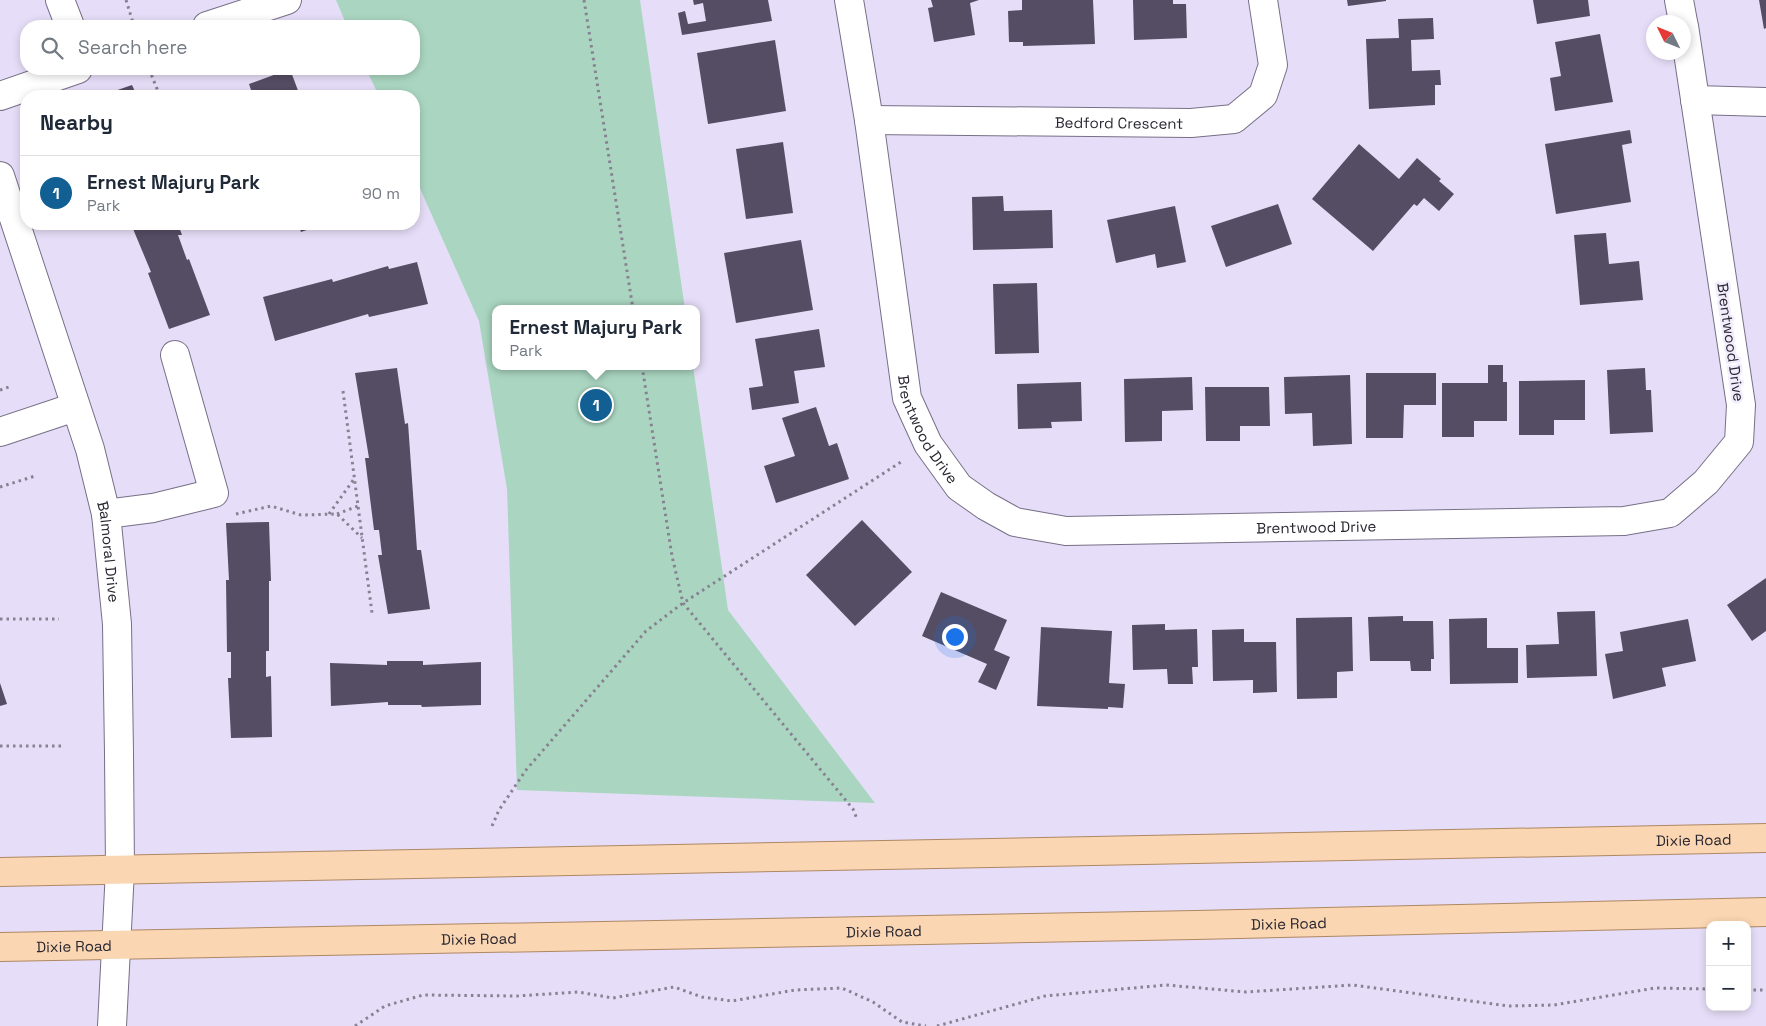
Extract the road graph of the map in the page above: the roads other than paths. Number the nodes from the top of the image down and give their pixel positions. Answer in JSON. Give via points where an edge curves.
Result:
{"nodes":[{"id":1,"x":60,"y":0,"type":"edge"},
{"id":2,"x":287,"y":0,"type":"edge"},
{"id":3,"x":849,"y":0,"type":"edge"},
{"id":4,"x":1263,"y":0,"type":"edge"},
{"id":5,"x":1679,"y":0,"type":"edge"},
{"id":6,"x":1682,"y":15,"type":"edge"},
{"id":7,"x":68,"y":20,"type":"edge"},
{"id":8,"x":225,"y":20,"type":"edge"},
{"id":9,"x":1689,"y":60,"type":"edge"},
{"id":10,"x":61,"y":75,"type":"edge"},
{"id":11,"x":0,"y":96,"type":"edge"},
{"id":12,"x":1696,"y":100,"type":"junction"},
{"id":13,"x":1766,"y":102,"type":"edge"},
{"id":14,"x":868,"y":120,"type":"junction"},
{"id":15,"x":0,"y":176,"type":"edge"},
{"id":16,"x":175,"y":355,"type":"dead end"},
{"id":17,"x":75,"y":407,"type":"junction"},
{"id":18,"x":0,"y":432,"type":"edge"},
{"id":19,"x":106,"y":514,"type":"junction"},
{"id":20,"x":1766,"y":838,"type":"edge"},
{"id":21,"x":120,"y":870,"type":"junction"},
{"id":22,"x":0,"y":872,"type":"edge"},
{"id":23,"x":1766,"y":912,"type":"edge"},
{"id":24,"x":117,"y":945,"type":"junction"},
{"id":25,"x":0,"y":948,"type":"edge"},
{"id":26,"x":112,"y":1026,"type":"edge"}],
"edges":[{"from":1,"to":7,"type":"street"},
{"from":2,"to":8,"type":"street"},
{"from":3,"to":14,"type":"street","name":"Brentwood Drive"},
{"from":4,"to":14,"type":"street","name":"Bedford Crescent","via":[[1273,65],[1263,95],[1234,119],[1191,123]]},
{"from":5,"to":6,"type":"street","name":"Brentwood Drive"},
{"from":9,"to":12,"type":"street","name":"Brentwood Drive"},
{"from":10,"to":11,"type":"street"},
{"from":12,"to":13,"type":"street"},
{"from":12,"to":14,"type":"street","name":"Brentwood Drive","via":[[1741,405],[1739,442],[1706,482],[1670,513],[1624,520],[1066,531],[1016,522],[959,487],[928,444],[907,398]]},
{"from":15,"to":17,"type":"street","name":"Balmoral Drive"},
{"from":16,"to":19,"type":"street","via":[[214,493],[153,508]]},
{"from":17,"to":18,"type":"street"},
{"from":17,"to":19,"type":"street","name":"Balmoral Drive","via":[[90,449]]},
{"from":19,"to":21,"type":"street","name":"Balmoral Drive","via":[[117,624]]},
{"from":20,"to":21,"type":"main road","name":"Dixie Road"},
{"from":21,"to":22,"type":"main road","name":"Dixie Road"},
{"from":21,"to":24,"type":"street","name":"Balmoral Drive"},
{"from":23,"to":24,"type":"main road","name":"Dixie Road"},
{"from":24,"to":25,"type":"main road","name":"Dixie Road"},
{"from":24,"to":26,"type":"street","name":"Balmoral Drive"}]}
